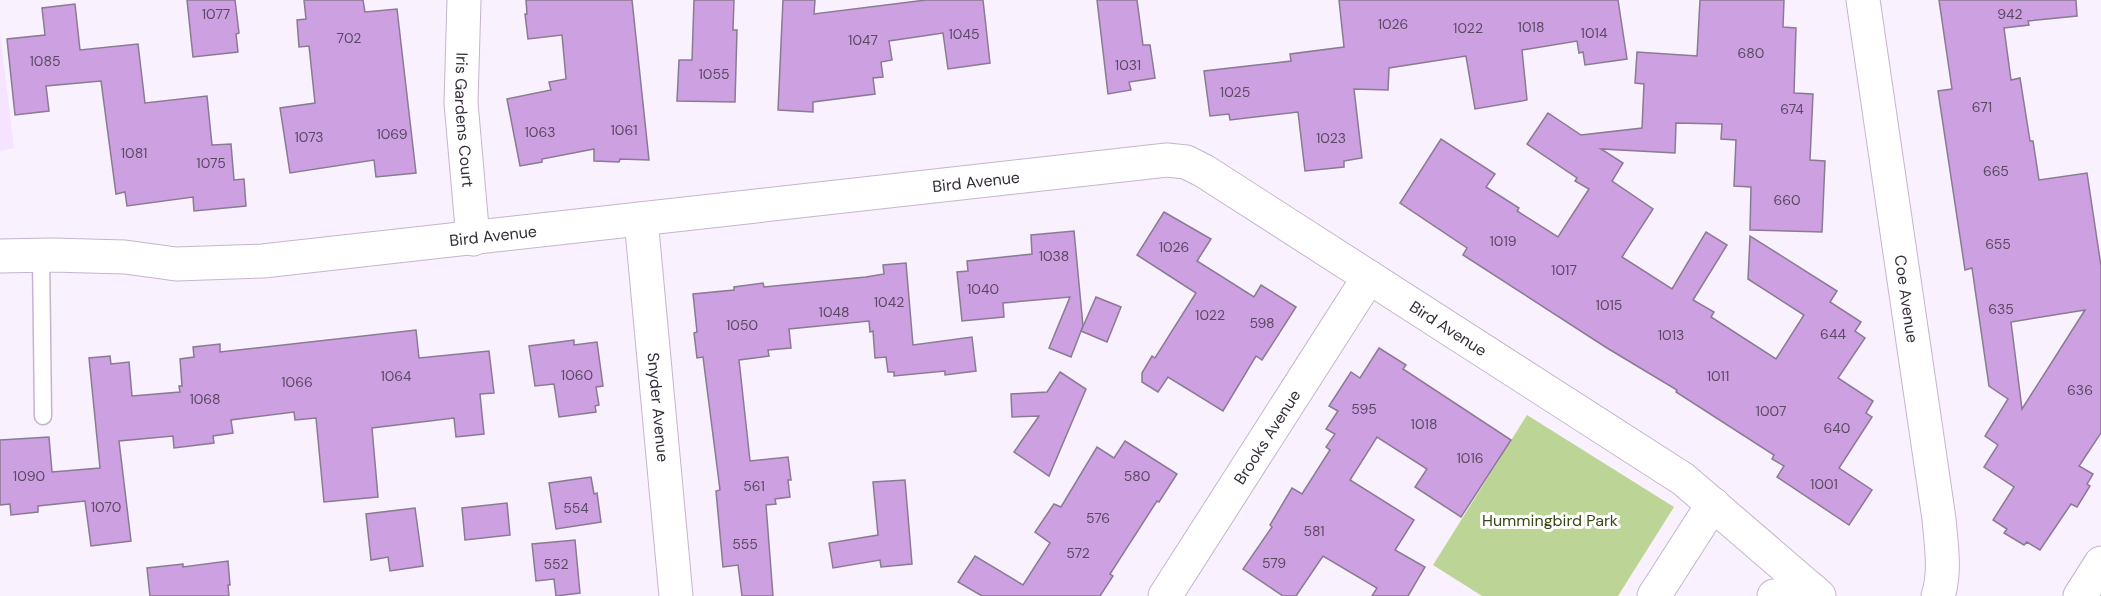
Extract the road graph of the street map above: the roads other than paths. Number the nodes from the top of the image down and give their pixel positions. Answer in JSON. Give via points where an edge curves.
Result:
{"nodes":[{"id":1,"x":464,"y":0,"type":"edge"},
{"id":2,"x":1863,"y":0,"type":"edge"},
{"id":3,"x":641,"y":219,"type":"junction"},
{"id":4,"x":473,"y":238,"type":"junction"},
{"id":5,"x":41,"y":255,"type":"junction"},
{"id":6,"x":1,"y":256,"type":"edge"},
{"id":7,"x":1369,"y":277,"type":"junction"},
{"id":8,"x":43,"y":416,"type":"dead end"},
{"id":9,"x":1713,"y":504,"type":"junction"},
{"id":10,"x":2101,"y":562,"type":"edge"},
{"id":11,"x":1816,"y":593,"type":"edge"},
{"id":12,"x":676,"y":596,"type":"edge"},
{"id":13,"x":1165,"y":596,"type":"edge"},
{"id":14,"x":1654,"y":596,"type":"edge"},
{"id":15,"x":1774,"y":596,"type":"edge"},
{"id":16,"x":1938,"y":596,"type":"edge"},
{"id":17,"x":2080,"y":596,"type":"edge"}],
"edges":[{"from":1,"to":4,"type":"main road","name":"Iris Gardens Court","via":[[461,103]]},
{"from":2,"to":16,"type":"main road","name":"Coe Avenue","via":[[1939,519],[1942,552]]},
{"from":3,"to":4,"type":"main road","name":"Bird Avenue"},
{"from":3,"to":7,"type":"main road","name":"Bird Avenue","via":[[1167,160],[1186,162],[1204,171]]},
{"from":3,"to":12,"type":"main road","name":"Snyder Avenue"},
{"from":4,"to":5,"type":"main road","name":"Bird Avenue","via":[[263,261],[176,264],[125,257]]},
{"from":5,"to":6,"type":"main road","name":"Bird Avenue"},
{"from":5,"to":8,"type":"lane"},
{"from":7,"to":9,"type":"main road","name":"Bird Avenue","via":[[1683,479]]},
{"from":7,"to":13,"type":"main road","name":"Brooks Avenue"},
{"from":9,"to":11,"type":"main road","name":"Bird Avenue"},
{"from":9,"to":14,"type":"main road"},
{"from":10,"to":17,"type":"main road"},
{"from":11,"to":15,"type":"main road"}]}
